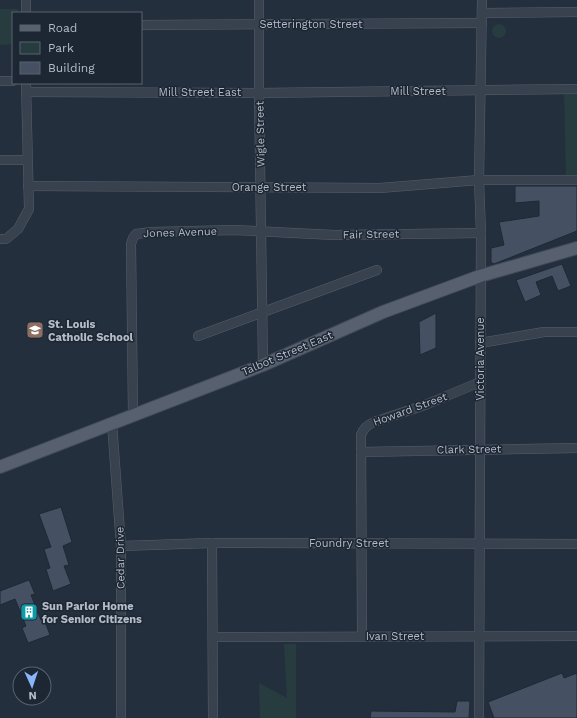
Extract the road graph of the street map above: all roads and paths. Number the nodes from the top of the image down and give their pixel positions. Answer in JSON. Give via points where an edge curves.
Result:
{"nodes":[{"id":1,"x":26,"y":0,"type":"edge"},
{"id":2,"x":259,"y":0,"type":"edge"},
{"id":3,"x":482,"y":0,"type":"edge"},
{"id":4,"x":26,"y":12,"type":"edge"},
{"id":5,"x":577,"y":12,"type":"edge"},
{"id":6,"x":482,"y":13,"type":"junction"},
{"id":7,"x":260,"y":24,"type":"junction"},
{"id":8,"x":482,"y":24,"type":"junction"},
{"id":9,"x":142,"y":25,"type":"edge"},
{"id":10,"x":0,"y":81,"type":"edge"},
{"id":11,"x":12,"y":81,"type":"edge"},
{"id":12,"x":26,"y":88,"type":"edge"},
{"id":13,"x":577,"y":89,"type":"edge"},
{"id":14,"x":480,"y":91,"type":"junction"},
{"id":15,"x":259,"y":93,"type":"junction"},
{"id":16,"x":0,"y":160,"type":"edge"},
{"id":17,"x":28,"y":160,"type":"junction"},
{"id":18,"x":479,"y":180,"type":"junction"},
{"id":19,"x":577,"y":180,"type":"edge"},
{"id":20,"x":28,"y":186,"type":"junction"},
{"id":21,"x":261,"y":187,"type":"junction"},
{"id":22,"x":261,"y":232,"type":"junction"},
{"id":23,"x":481,"y":232,"type":"junction"},
{"id":24,"x":0,"y":239,"type":"edge"},
{"id":25,"x":577,"y":248,"type":"edge"},
{"id":26,"x":376,"y":270,"type":"dead end"},
{"id":27,"x":480,"y":276,"type":"junction"},
{"id":28,"x":262,"y":312,"type":"junction"},
{"id":29,"x":577,"y":332,"type":"edge"},
{"id":30,"x":198,"y":336,"type":"dead end"},
{"id":31,"x":480,"y":343,"type":"junction"},
{"id":32,"x":263,"y":365,"type":"junction"},
{"id":33,"x":480,"y":382,"type":"junction"},
{"id":34,"x":132,"y":415,"type":"junction"},
{"id":35,"x":112,"y":423,"type":"junction"},
{"id":36,"x":577,"y":448,"type":"edge"},
{"id":37,"x":481,"y":450,"type":"junction"},
{"id":38,"x":362,"y":452,"type":"junction"},
{"id":39,"x":0,"y":467,"type":"edge"},
{"id":40,"x":212,"y":543,"type":"junction"},
{"id":41,"x":362,"y":543,"type":"junction"},
{"id":42,"x":480,"y":544,"type":"junction"},
{"id":43,"x":577,"y":544,"type":"edge"},
{"id":44,"x":121,"y":546,"type":"junction"},
{"id":45,"x":362,"y":636,"type":"junction"},
{"id":46,"x":480,"y":636,"type":"junction"},
{"id":47,"x":577,"y":636,"type":"edge"},
{"id":48,"x":213,"y":637,"type":"junction"},
{"id":49,"x":121,"y":718,"type":"edge"},
{"id":50,"x":213,"y":718,"type":"edge"},
{"id":51,"x":479,"y":718,"type":"edge"}],
"edges":[{"from":1,"to":4,"type":"street"},
{"from":2,"to":7,"type":"street","name":"Wigle Street"},
{"from":3,"to":6,"type":"street","name":"Victoria Avenue"},
{"from":5,"to":6,"type":"street"},
{"from":6,"to":8,"type":"street","name":"Victoria Avenue"},
{"from":7,"to":8,"type":"street","name":"Setterington Street"},
{"from":7,"to":9,"type":"street","name":"Setterington Street"},
{"from":7,"to":15,"type":"street","name":"Wigle Street"},
{"from":8,"to":14,"type":"street","name":"Victoria Avenue"},
{"from":10,"to":11,"type":"street"},
{"from":12,"to":15,"type":"street","name":"Mill Street East","via":[[69,92]]},
{"from":12,"to":17,"type":"street"},
{"from":13,"to":14,"type":"street","name":"Mill Street"},
{"from":14,"to":15,"type":"street","name":"Mill Street"},
{"from":14,"to":18,"type":"street","name":"Victoria Avenue"},
{"from":15,"to":21,"type":"street","name":"Wigle Street"},
{"from":16,"to":17,"type":"street"},
{"from":17,"to":20,"type":"street"},
{"from":18,"to":19,"type":"street","name":"Orange Street"},
{"from":18,"to":21,"type":"street","name":"Orange Street","via":[[380,188]]},
{"from":18,"to":23,"type":"street","name":"Victoria Avenue"},
{"from":20,"to":21,"type":"street","name":"Orange Street"},
{"from":20,"to":24,"type":"street","via":[[29,209],[18,229],[6,238]]},
{"from":21,"to":22,"type":"street","name":"Wigle Street"},
{"from":22,"to":23,"type":"street","name":"Fair Street","via":[[334,235]]},
{"from":22,"to":28,"type":"street","name":"Wigle Street"},
{"from":22,"to":34,"type":"street","name":"Jones Avenue","via":[[151,232],[136,234],[133,238]]},
{"from":23,"to":27,"type":"street","name":"Victoria Avenue"},
{"from":25,"to":27,"type":"main road","name":"Talbot Street East"},
{"from":26,"to":28,"type":"street"},
{"from":27,"to":31,"type":"street","name":"Victoria Avenue"},
{"from":27,"to":32,"type":"main road","name":"Talbot Street East","via":[[383,312]]},
{"from":28,"to":30,"type":"street"},
{"from":28,"to":32,"type":"street","name":"Wigle Street"},
{"from":29,"to":31,"type":"street","via":[[544,332]]},
{"from":31,"to":33,"type":"street","name":"Victoria Avenue"},
{"from":32,"to":34,"type":"main road","name":"Talbot Street East"},
{"from":33,"to":37,"type":"street","name":"Victoria Avenue"},
{"from":33,"to":38,"type":"street","name":"Howard Street","via":[[367,425],[361,436]]},
{"from":34,"to":35,"type":"main road","name":"Talbot Street East"},
{"from":35,"to":39,"type":"main road","name":"Talbot Street East"},
{"from":35,"to":44,"type":"street","name":"Cedar Drive"},
{"from":36,"to":37,"type":"street","name":"Clark Street"},
{"from":37,"to":38,"type":"street","name":"Clark Street"},
{"from":37,"to":42,"type":"street","name":"Victoria Avenue"},
{"from":38,"to":41,"type":"street","name":"Howard Street"},
{"from":40,"to":41,"type":"street","name":"Foundry Street"},
{"from":40,"to":44,"type":"street","name":"Foundry Street"},
{"from":40,"to":48,"type":"street"},
{"from":41,"to":42,"type":"street","name":"Foundry Street"},
{"from":41,"to":45,"type":"street","name":"Howard Street"},
{"from":42,"to":43,"type":"street","name":"Foundry Street"},
{"from":42,"to":46,"type":"street","name":"Victoria Avenue"},
{"from":44,"to":49,"type":"street","name":"Cedar Drive"},
{"from":45,"to":46,"type":"street","name":"Ivan Street"},
{"from":45,"to":48,"type":"street","name":"Ivan Street"},
{"from":46,"to":47,"type":"street","name":"Ivan Street"},
{"from":46,"to":51,"type":"street","name":"Victoria Avenue"},
{"from":48,"to":50,"type":"street"}]}
